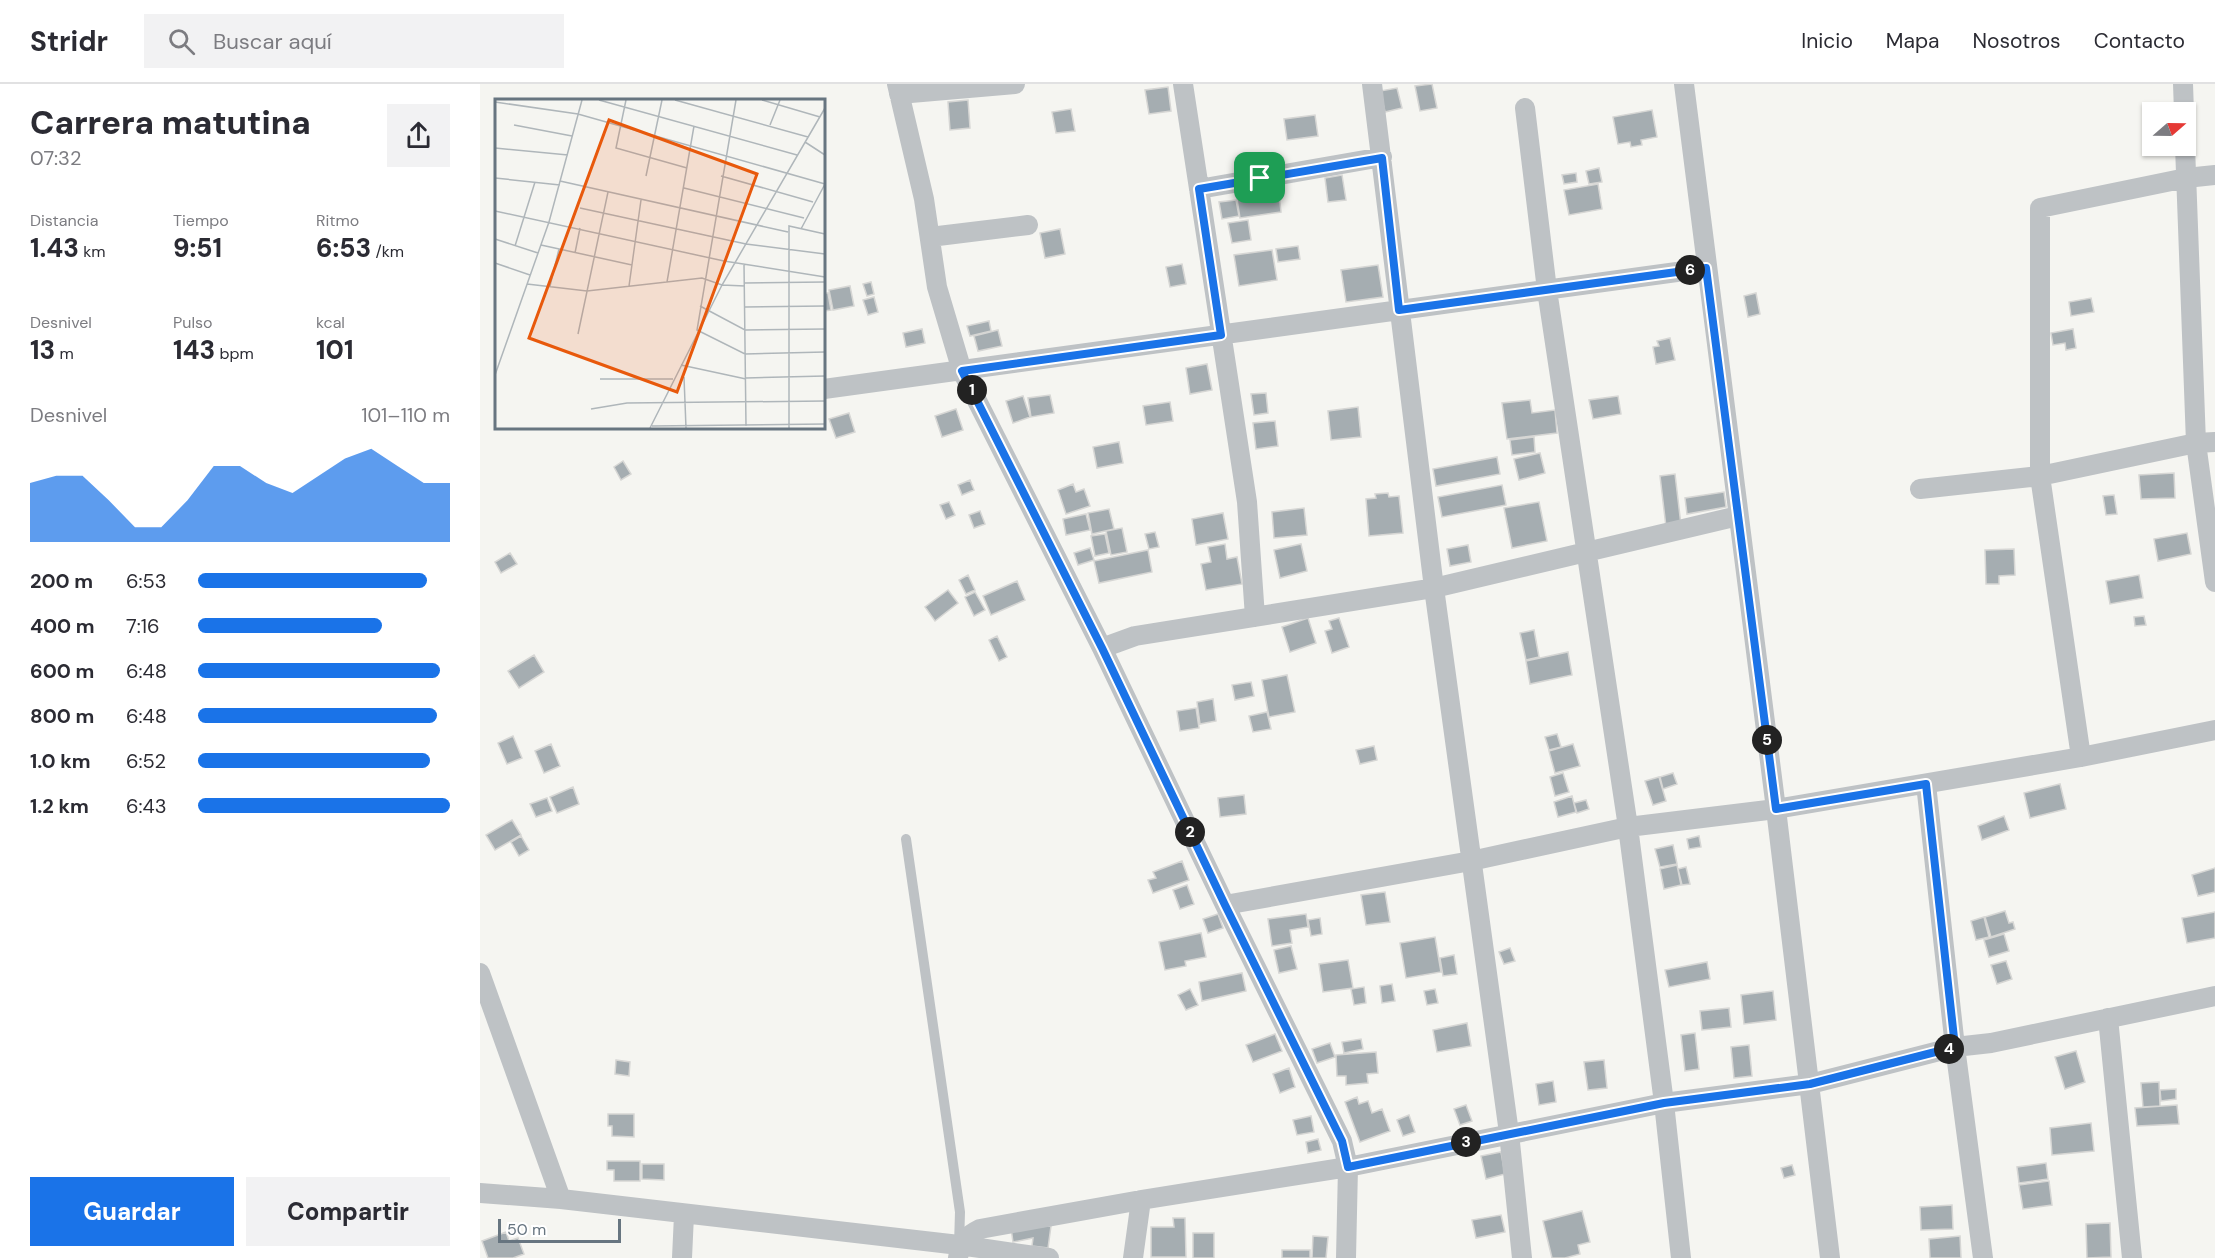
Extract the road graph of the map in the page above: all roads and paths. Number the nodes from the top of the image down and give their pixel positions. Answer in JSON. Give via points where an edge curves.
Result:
{"nodes":[{"id":1,"x":1015,"y":84,"type":"edge"},
{"id":2,"x":1183,"y":84,"type":"edge"},
{"id":3,"x":1372,"y":84,"type":"edge"},
{"id":4,"x":1684,"y":84,"type":"edge"},
{"id":5,"x":2183,"y":84,"type":"edge"},
{"id":6,"x":898,"y":89,"type":"edge"},
{"id":7,"x":2184,"y":102,"type":"edge"},
{"id":8,"x":1524,"y":108,"type":"dead end"},
{"id":9,"x":2185,"y":156,"type":"edge"},
{"id":10,"x":1382,"y":158,"type":"junction"},
{"id":11,"x":2215,"y":175,"type":"edge"},
{"id":12,"x":2186,"y":178,"type":"junction"},
{"id":13,"x":1199,"y":189,"type":"junction"},
{"id":14,"x":1028,"y":225,"type":"dead end"},
{"id":15,"x":930,"y":237,"type":"junction"},
{"id":16,"x":1706,"y":268,"type":"junction"},
{"id":17,"x":1547,"y":290,"type":"junction"},
{"id":18,"x":1399,"y":310,"type":"junction"},
{"id":19,"x":1221,"y":335,"type":"junction"},
{"id":20,"x":962,"y":371,"type":"junction"},
{"id":21,"x":825,"y":389,"type":"edge"},
{"id":22,"x":2206,"y":442,"type":"edge"},
{"id":23,"x":2040,"y":476,"type":"junction"},
{"id":24,"x":1920,"y":489,"type":"dead end"},
{"id":25,"x":1738,"y":516,"type":"junction"},
{"id":26,"x":1587,"y":553,"type":"junction"},
{"id":27,"x":2215,"y":582,"type":"edge"},
{"id":28,"x":1434,"y":588,"type":"junction"},
{"id":29,"x":1255,"y":617,"type":"junction"},
{"id":30,"x":1102,"y":648,"type":"junction"},
{"id":31,"x":2215,"y":730,"type":"edge"},
{"id":32,"x":2081,"y":757,"type":"junction"},
{"id":33,"x":1926,"y":784,"type":"junction"},
{"id":34,"x":1776,"y":809,"type":"junction"},
{"id":35,"x":1628,"y":827,"type":"junction"},
{"id":36,"x":906,"y":839,"type":"dead end"},
{"id":37,"x":1471,"y":861,"type":"junction"},
{"id":38,"x":1225,"y":905,"type":"junction"},
{"id":39,"x":480,"y":973,"type":"edge"},
{"id":40,"x":2215,"y":996,"type":"edge"},
{"id":41,"x":2108,"y":1018,"type":"junction"},
{"id":42,"x":1955,"y":1047,"type":"junction"},
{"id":43,"x":1810,"y":1084,"type":"junction"},
{"id":44,"x":1664,"y":1103,"type":"junction"},
{"id":45,"x":1509,"y":1133,"type":"junction"},
{"id":46,"x":1348,"y":1167,"type":"junction"},
{"id":47,"x":480,"y":1193,"type":"edge"},
{"id":48,"x":561,"y":1199,"type":"junction"},
{"id":49,"x":1141,"y":1200,"type":"junction"},
{"id":50,"x":684,"y":1215,"type":"junction"},
{"id":51,"x":958,"y":1252,"type":"edge"},
{"id":52,"x":682,"y":1258,"type":"edge"},
{"id":53,"x":1050,"y":1258,"type":"edge"},
{"id":54,"x":1133,"y":1258,"type":"edge"},
{"id":55,"x":1346,"y":1258,"type":"edge"},
{"id":56,"x":1522,"y":1258,"type":"edge"},
{"id":57,"x":1681,"y":1258,"type":"edge"},
{"id":58,"x":1830,"y":1258,"type":"edge"},
{"id":59,"x":1983,"y":1258,"type":"edge"},
{"id":60,"x":2132,"y":1258,"type":"edge"}],
"edges":[{"from":1,"to":6,"type":"street"},
{"from":2,"to":13,"type":"street"},
{"from":3,"to":10,"type":"street"},
{"from":4,"to":16,"type":"street"},
{"from":5,"to":7,"type":"street"},
{"from":6,"to":15,"type":"street"},
{"from":8,"to":17,"type":"street"},
{"from":9,"to":12,"type":"street"},
{"from":10,"to":13,"type":"street"},
{"from":10,"to":18,"type":"street"},
{"from":11,"to":12,"type":"street"},
{"from":12,"to":22,"type":"street"},
{"from":12,"to":23,"type":"street","via":[[2040,208]]},
{"from":13,"to":19,"type":"street"},
{"from":14,"to":15,"type":"street"},
{"from":15,"to":20,"type":"street","via":[[937,288]]},
{"from":16,"to":17,"type":"street"},
{"from":16,"to":25,"type":"street"},
{"from":17,"to":18,"type":"street"},
{"from":17,"to":26,"type":"street"},
{"from":18,"to":19,"type":"street"},
{"from":18,"to":28,"type":"street"},
{"from":19,"to":20,"type":"street"},
{"from":19,"to":29,"type":"street","via":[[1247,502]]},
{"from":20,"to":21,"type":"street"},
{"from":20,"to":30,"type":"street"},
{"from":22,"to":23,"type":"street"},
{"from":22,"to":27,"type":"street"},
{"from":23,"to":24,"type":"street"},
{"from":23,"to":32,"type":"street"},
{"from":25,"to":26,"type":"street"},
{"from":25,"to":34,"type":"street"},
{"from":26,"to":28,"type":"street"},
{"from":26,"to":35,"type":"street"},
{"from":28,"to":29,"type":"street"},
{"from":28,"to":37,"type":"street"},
{"from":29,"to":30,"type":"street","via":[[1135,636]]},
{"from":30,"to":38,"type":"street"},
{"from":31,"to":32,"type":"street"},
{"from":32,"to":33,"type":"street"},
{"from":33,"to":34,"type":"street"},
{"from":33,"to":42,"type":"street"},
{"from":34,"to":35,"type":"street"},
{"from":34,"to":43,"type":"street"},
{"from":35,"to":37,"type":"street"},
{"from":35,"to":44,"type":"street"},
{"from":36,"to":51,"type":"lane","via":[[960,1212]]},
{"from":37,"to":38,"type":"street"},
{"from":37,"to":45,"type":"street"},
{"from":38,"to":46,"type":"street","via":[[1342,1141]]},
{"from":39,"to":48,"type":"street"},
{"from":40,"to":41,"type":"street"},
{"from":41,"to":42,"type":"street"},
{"from":41,"to":60,"type":"street"},
{"from":42,"to":43,"type":"street"},
{"from":42,"to":59,"type":"street"},
{"from":43,"to":44,"type":"street"},
{"from":43,"to":58,"type":"street"},
{"from":44,"to":45,"type":"street"},
{"from":44,"to":57,"type":"street"},
{"from":45,"to":46,"type":"street"},
{"from":45,"to":56,"type":"street"},
{"from":46,"to":49,"type":"street"},
{"from":46,"to":55,"type":"street"},
{"from":47,"to":48,"type":"street"},
{"from":48,"to":50,"type":"street"},
{"from":49,"to":51,"type":"street","via":[[980,1229],[968,1235]]},
{"from":49,"to":54,"type":"street"},
{"from":50,"to":51,"type":"street"},
{"from":50,"to":52,"type":"street"},
{"from":51,"to":53,"type":"street"}]}
